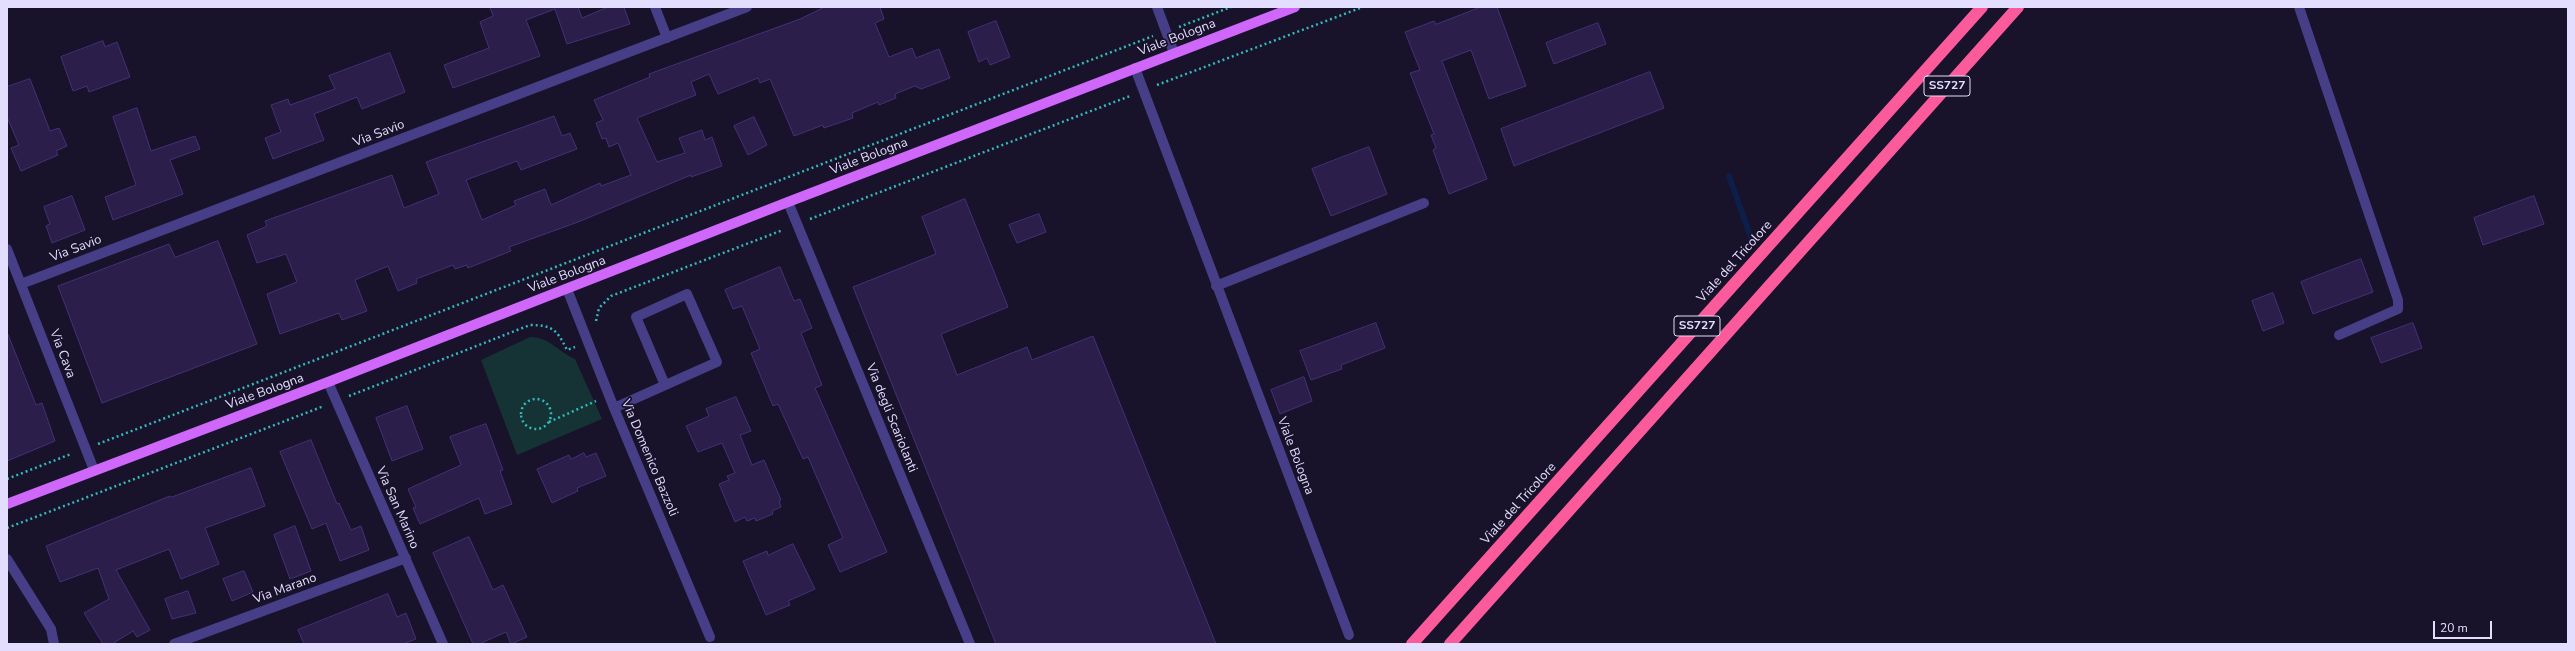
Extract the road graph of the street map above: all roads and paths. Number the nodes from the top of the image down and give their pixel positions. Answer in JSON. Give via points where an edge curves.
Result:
{"nodes":[{"id":1,"x":655,"y":7,"type":"edge"},
{"id":2,"x":747,"y":7,"type":"edge"},
{"id":3,"x":1157,"y":7,"type":"edge"},
{"id":4,"x":1230,"y":7,"type":"edge"},
{"id":5,"x":1296,"y":7,"type":"edge"},
{"id":6,"x":1363,"y":7,"type":"edge"},
{"id":7,"x":1982,"y":7,"type":"edge"},
{"id":8,"x":2018,"y":7,"type":"edge"},
{"id":9,"x":2299,"y":7,"type":"edge"},
{"id":10,"x":1166,"y":32,"type":"junction"},
{"id":11,"x":667,"y":38,"type":"junction"},
{"id":12,"x":1174,"y":53,"type":"junction"},
{"id":13,"x":1135,"y":68,"type":"junction"},
{"id":14,"x":1144,"y":91,"type":"junction"},
{"id":15,"x":788,"y":202,"type":"junction"},
{"id":16,"x":1424,"y":203,"type":"dead end"},
{"id":17,"x":798,"y":224,"type":"junction"},
{"id":18,"x":7,"y":249,"type":"edge"},
{"id":19,"x":21,"y":284,"type":"junction"},
{"id":20,"x":1216,"y":286,"type":"junction"},
{"id":21,"x":567,"y":289,"type":"junction"},
{"id":22,"x":596,"y":323,"type":"dead end"},
{"id":23,"x":2339,"y":335,"type":"dead end"},
{"id":24,"x":588,"y":341,"type":"junction"},
{"id":25,"x":328,"y":382,"type":"junction"},
{"id":26,"x":666,"y":385,"type":"junction"},
{"id":27,"x":609,"y":395,"type":"junction"},
{"id":28,"x":336,"y":401,"type":"junction"},
{"id":29,"x":614,"y":408,"type":"junction"},
{"id":30,"x":549,"y":422,"type":"junction"},
{"id":31,"x":86,"y":449,"type":"junction"},
{"id":32,"x":94,"y":470,"type":"junction"},
{"id":33,"x":7,"y":479,"type":"edge"},
{"id":34,"x":7,"y":504,"type":"edge"},
{"id":35,"x":7,"y":528,"type":"edge"},
{"id":36,"x":406,"y":558,"type":"junction"},
{"id":37,"x":7,"y":559,"type":"edge"},
{"id":38,"x":1349,"y":635,"type":"dead end"},
{"id":39,"x":710,"y":636,"type":"dead end"},
{"id":40,"x":54,"y":644,"type":"edge"},
{"id":41,"x":174,"y":644,"type":"edge"},
{"id":42,"x":443,"y":644,"type":"edge"},
{"id":43,"x":970,"y":644,"type":"edge"},
{"id":44,"x":1412,"y":644,"type":"edge"},
{"id":45,"x":1450,"y":644,"type":"edge"}],
"edges":[{"from":1,"to":11,"type":"street"},
{"from":2,"to":11,"type":"street","name":"Via Savio"},
{"from":3,"to":10,"type":"street"},
{"from":4,"to":10,"type":"path"},
{"from":5,"to":12,"type":"main road","name":"Viale Bologna"},
{"from":6,"to":14,"type":"path"},
{"from":7,"to":44,"type":"highway","name":"Viale del Tricolore","number":"SS727"},
{"from":8,"to":45,"type":"highway","number":"SS727"},
{"from":9,"to":23,"type":"street","via":[[2398,300],[2398,309]]},
{"from":10,"to":12,"type":"street"},
{"from":10,"to":31,"type":"path"},
{"from":11,"to":19,"type":"street","name":"Via Savio"},
{"from":12,"to":13,"type":"main road","name":"Viale Bologna"},
{"from":13,"to":14,"type":"street","name":"Viale Bologna"},
{"from":13,"to":15,"type":"main road","name":"Viale Bologna"},
{"from":14,"to":17,"type":"path"},
{"from":14,"to":20,"type":"street","name":"Viale Bologna"},
{"from":15,"to":17,"type":"street","name":"Via degli Scariolanti"},
{"from":15,"to":21,"type":"main road","name":"Viale Bologna"},
{"from":16,"to":20,"type":"street"},
{"from":17,"to":22,"type":"path","via":[[610,296],[599,308]]},
{"from":17,"to":43,"type":"street","name":"Via degli Scariolanti"},
{"from":18,"to":19,"type":"street","name":"Via Cava"},
{"from":19,"to":31,"type":"street","name":"Via Cava"},
{"from":20,"to":38,"type":"street","name":"Viale Bologna"},
{"from":21,"to":24,"type":"street","name":"Via Domenico Bazzoli"},
{"from":21,"to":25,"type":"main road","name":"Viale Bologna"},
{"from":24,"to":27,"type":"street","name":"Via Domenico Bazzoli"},
{"from":24,"to":28,"type":"path","via":[[567,350],[558,333],[544,325],[530,325]]},
{"from":25,"to":28,"type":"street","name":"Via San Marino"},
{"from":25,"to":32,"type":"main road","name":"Viale Bologna"},
{"from":26,"to":26,"type":"street","via":[[717,362],[687,294],[636,317]]},
{"from":26,"to":29,"type":"street"},
{"from":27,"to":29,"type":"street","name":"Via Domenico Bazzoli"},
{"from":27,"to":30,"type":"path"},
{"from":28,"to":35,"type":"path"},
{"from":28,"to":36,"type":"street","name":"Via San Marino"},
{"from":29,"to":39,"type":"street","name":"Via Domenico Bazzoli"},
{"from":30,"to":30,"type":"path","via":[[536,429],[526,425],[521,416],[524,406],[535,399],[544,402],[550,408]]},
{"from":31,"to":32,"type":"street","name":"Via Cava"},
{"from":31,"to":33,"type":"path"},
{"from":32,"to":34,"type":"main road","name":"Viale Bologna"},
{"from":36,"to":41,"type":"street","name":"Via Marano"},
{"from":36,"to":42,"type":"street","name":"Via San Marino"},
{"from":37,"to":40,"type":"street","via":[[51,629]]}]}
